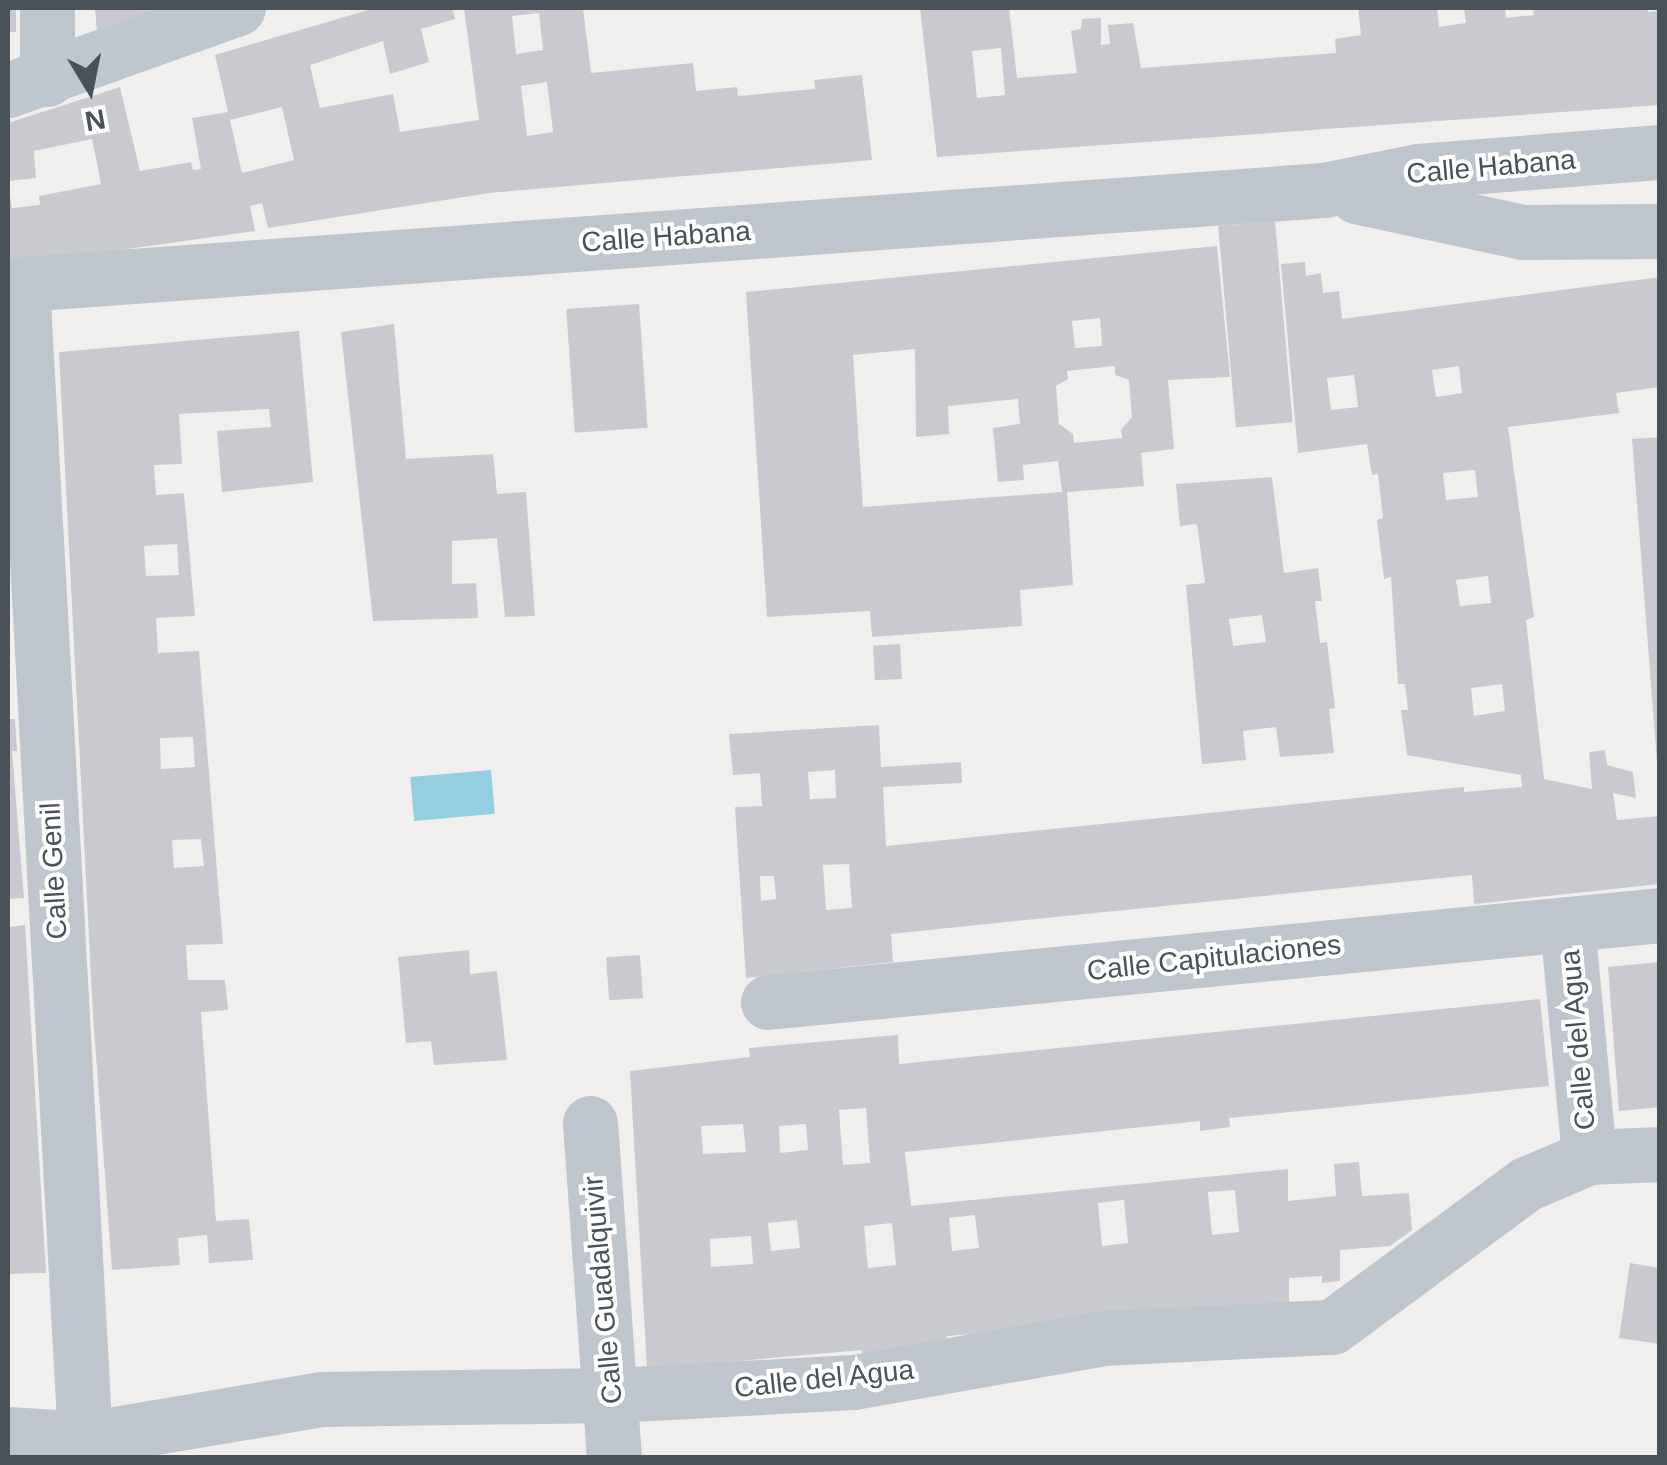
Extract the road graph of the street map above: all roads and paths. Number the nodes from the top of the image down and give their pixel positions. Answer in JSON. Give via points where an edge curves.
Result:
{"nodes":[{"id":1,"x":47,"y":8,"type":"edge"},
{"id":2,"x":238,"y":8,"type":"edge"},
{"id":3,"x":27,"y":85,"type":"edge"},
{"id":4,"x":1660,"y":152,"type":"edge"},
{"id":5,"x":1324,"y":190,"type":"junction"},
{"id":6,"x":1660,"y":231,"type":"edge"},
{"id":7,"x":15,"y":284,"type":"edge"},
{"id":8,"x":1660,"y":915,"type":"edge"},
{"id":9,"x":1567,"y":924,"type":"junction"},
{"id":10,"x":768,"y":1002,"type":"dead end"},
{"id":11,"x":590,"y":1123,"type":"dead end"},
{"id":12,"x":1660,"y":1154,"type":"edge"},
{"id":13,"x":1589,"y":1157,"type":"junction"},
{"id":14,"x":613,"y":1396,"type":"junction"},
{"id":15,"x":8,"y":1434,"type":"edge"},
{"id":16,"x":85,"y":1448,"type":"edge"},
{"id":17,"x":614,"y":1458,"type":"edge"}],
"edges":[{"from":1,"to":3,"type":"street"},
{"from":2,"to":3,"type":"street"},
{"from":4,"to":5,"type":"street","name":"Calle Habana","via":[[1418,172]]},
{"from":5,"to":6,"type":"street","name":"Calle Habana","via":[[1524,232]]},
{"from":5,"to":7,"type":"street","name":"Calle Habana"},
{"from":7,"to":16,"type":"street","name":"Calle Genil"},
{"from":8,"to":9,"type":"street","name":"Calle Capitulaciones"},
{"from":9,"to":10,"type":"street","name":"Calle Capitulaciones"},
{"from":9,"to":13,"type":"street","name":"Calle del Agua"},
{"from":11,"to":14,"type":"street","name":"Calle Guadalquivir"},
{"from":12,"to":13,"type":"street","name":"Calle del Agua"},
{"from":13,"to":14,"type":"street","name":"Calle del Agua","via":[[1526,1184],[1332,1327],[1103,1338],[854,1382]]},
{"from":14,"to":16,"type":"street","name":"Calle del Agua","via":[[321,1399]]},
{"from":14,"to":17,"type":"street","name":"Calle Guadalquivir"},
{"from":15,"to":16,"type":"street","name":"Calle del Agua"}]}
